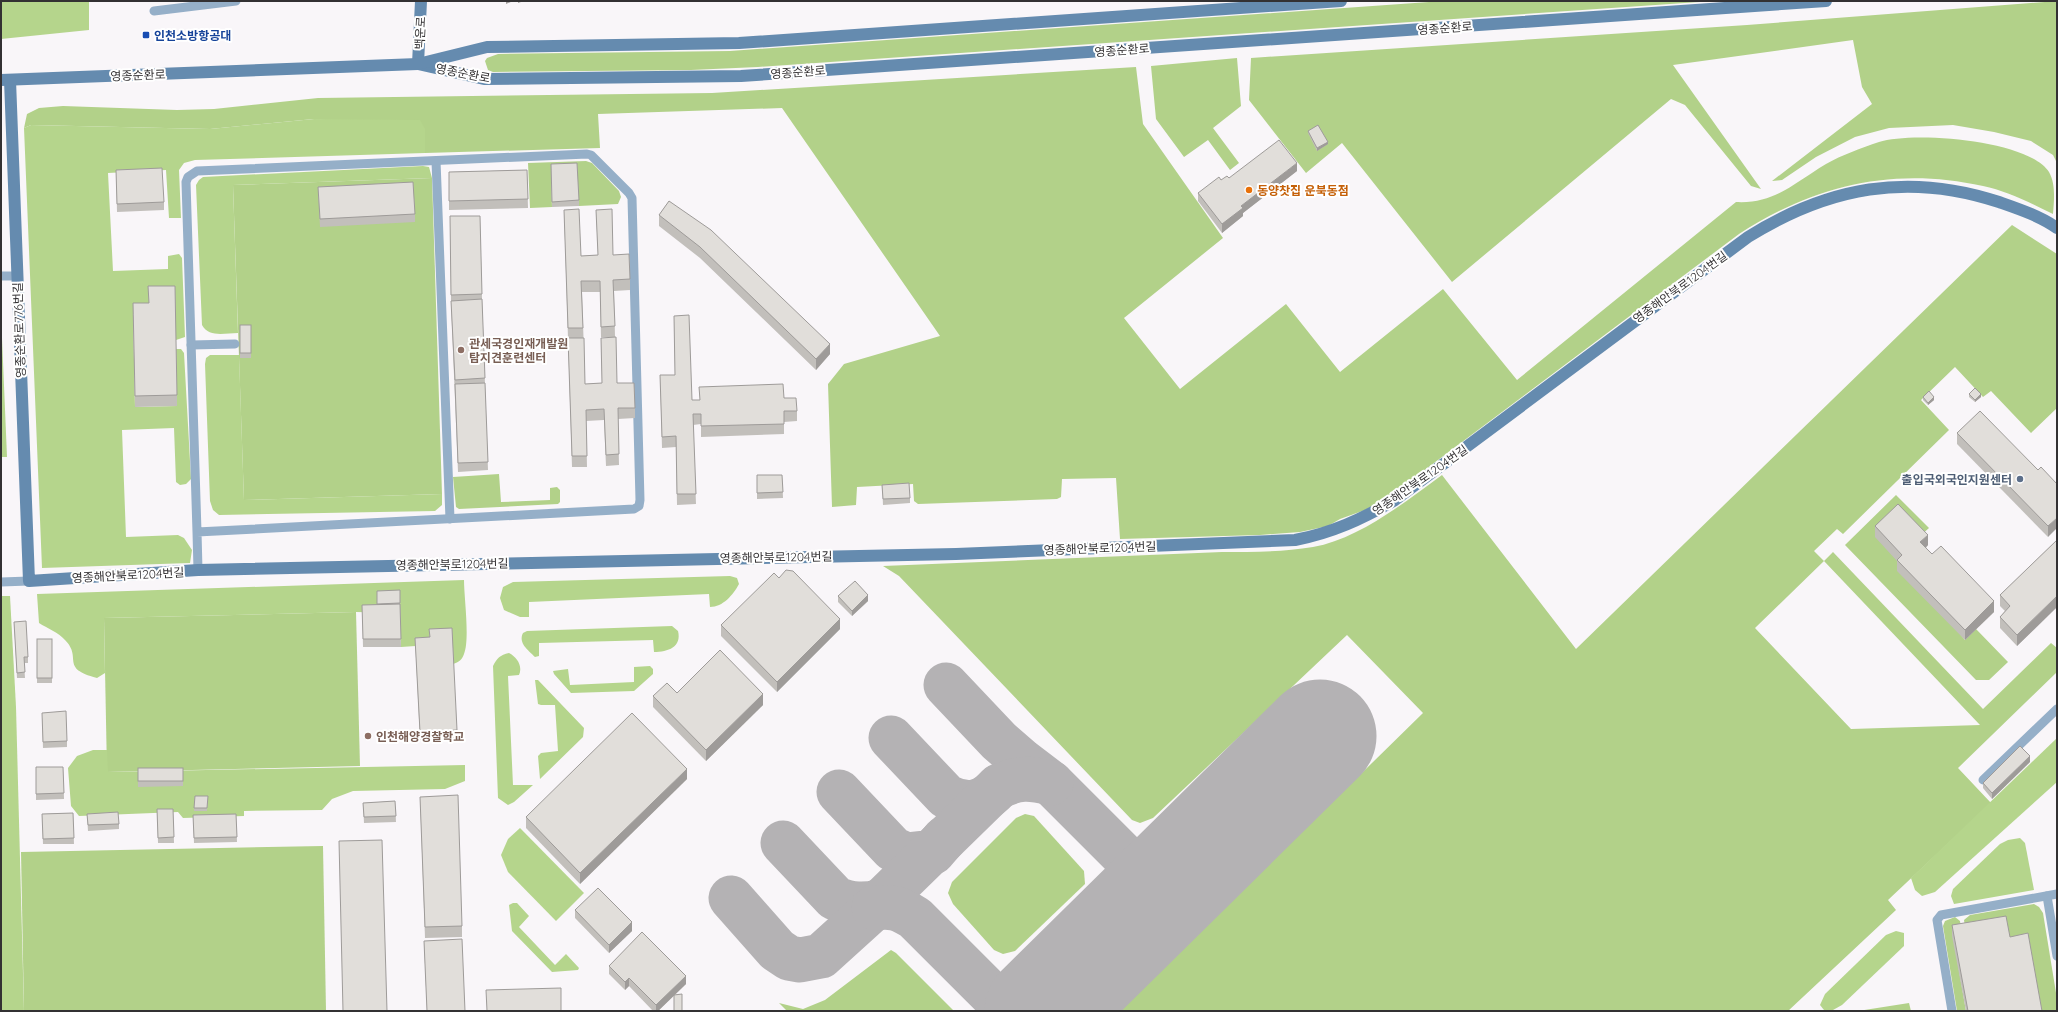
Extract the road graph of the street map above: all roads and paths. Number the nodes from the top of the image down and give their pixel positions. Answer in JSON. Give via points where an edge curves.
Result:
{"nodes":[{"id":1,"x":236,"y":1,"type":"edge"},
{"id":2,"x":421,"y":1,"type":"edge"},
{"id":3,"x":1341,"y":1,"type":"edge"},
{"id":4,"x":1826,"y":1,"type":"edge"},
{"id":5,"x":154,"y":11,"type":"dead end"},
{"id":6,"x":418,"y":64,"type":"junction"},
{"id":7,"x":6,"y":80,"type":"edge"},
{"id":8,"x":436,"y":161,"type":"junction"},
{"id":9,"x":2057,"y":227,"type":"edge"},
{"id":10,"x":1,"y":276,"type":"edge"},
{"id":11,"x":17,"y":276,"type":"junction"},
{"id":12,"x":235,"y":344,"type":"dead end"},
{"id":13,"x":191,"y":345,"type":"junction"},
{"id":14,"x":450,"y":519,"type":"junction"},
{"id":15,"x":197,"y":532,"type":"junction"},
{"id":16,"x":198,"y":570,"type":"junction"},
{"id":17,"x":29,"y":581,"type":"junction"},
{"id":18,"x":1,"y":582,"type":"edge"},
{"id":19,"x":2057,"y":709,"type":"edge"},
{"id":20,"x":1983,"y":780,"type":"dead end"},
{"id":21,"x":2057,"y":894,"type":"edge"},
{"id":22,"x":2047,"y":896,"type":"junction"},
{"id":23,"x":2057,"y":956,"type":"edge"},
{"id":24,"x":1952,"y":1011,"type":"edge"}],
"edges":[{"from":1,"to":5,"type":"lane"},
{"from":2,"to":6,"type":"main road","name":"백운로"},
{"from":3,"to":6,"type":"main road","name":"영종순환로","via":[[739,43],[487,47]]},
{"from":4,"to":6,"type":"main road","name":"영종순환로","via":[[742,76],[484,79]]},
{"from":6,"to":7,"type":"main road","name":"영종순환로"},
{"from":7,"to":11,"type":"main road","name":"영종순환로776번길"},
{"from":8,"to":13,"type":"lane","via":[[197,171],[191,174],[186,182]]},
{"from":8,"to":14,"type":"lane"},
{"from":8,"to":14,"type":"lane","via":[[587,154],[591,155],[632,198],[639,506],[634,509]]},
{"from":9,"to":16,"type":"main road","name":"영종해안북로1204번길","via":[[2018,208],[1987,198],[1929,188],[1852,191],[1800,208],[1748,237],[1395,500],[1346,526],[1320,535],[1270,542],[956,554]]},
{"from":10,"to":11,"type":"lane"},
{"from":11,"to":17,"type":"main road","name":"영종순환로776번길"},
{"from":12,"to":13,"type":"lane"},
{"from":13,"to":15,"type":"lane"},
{"from":14,"to":15,"type":"lane"},
{"from":15,"to":16,"type":"lane"},
{"from":16,"to":17,"type":"main road","name":"영종해안북로1204번길"},
{"from":17,"to":18,"type":"lane"},
{"from":19,"to":20,"type":"lane"},
{"from":21,"to":22,"type":"lane"},
{"from":22,"to":23,"type":"lane"},
{"from":22,"to":24,"type":"lane","via":[[1941,915],[1937,920]]}]}
